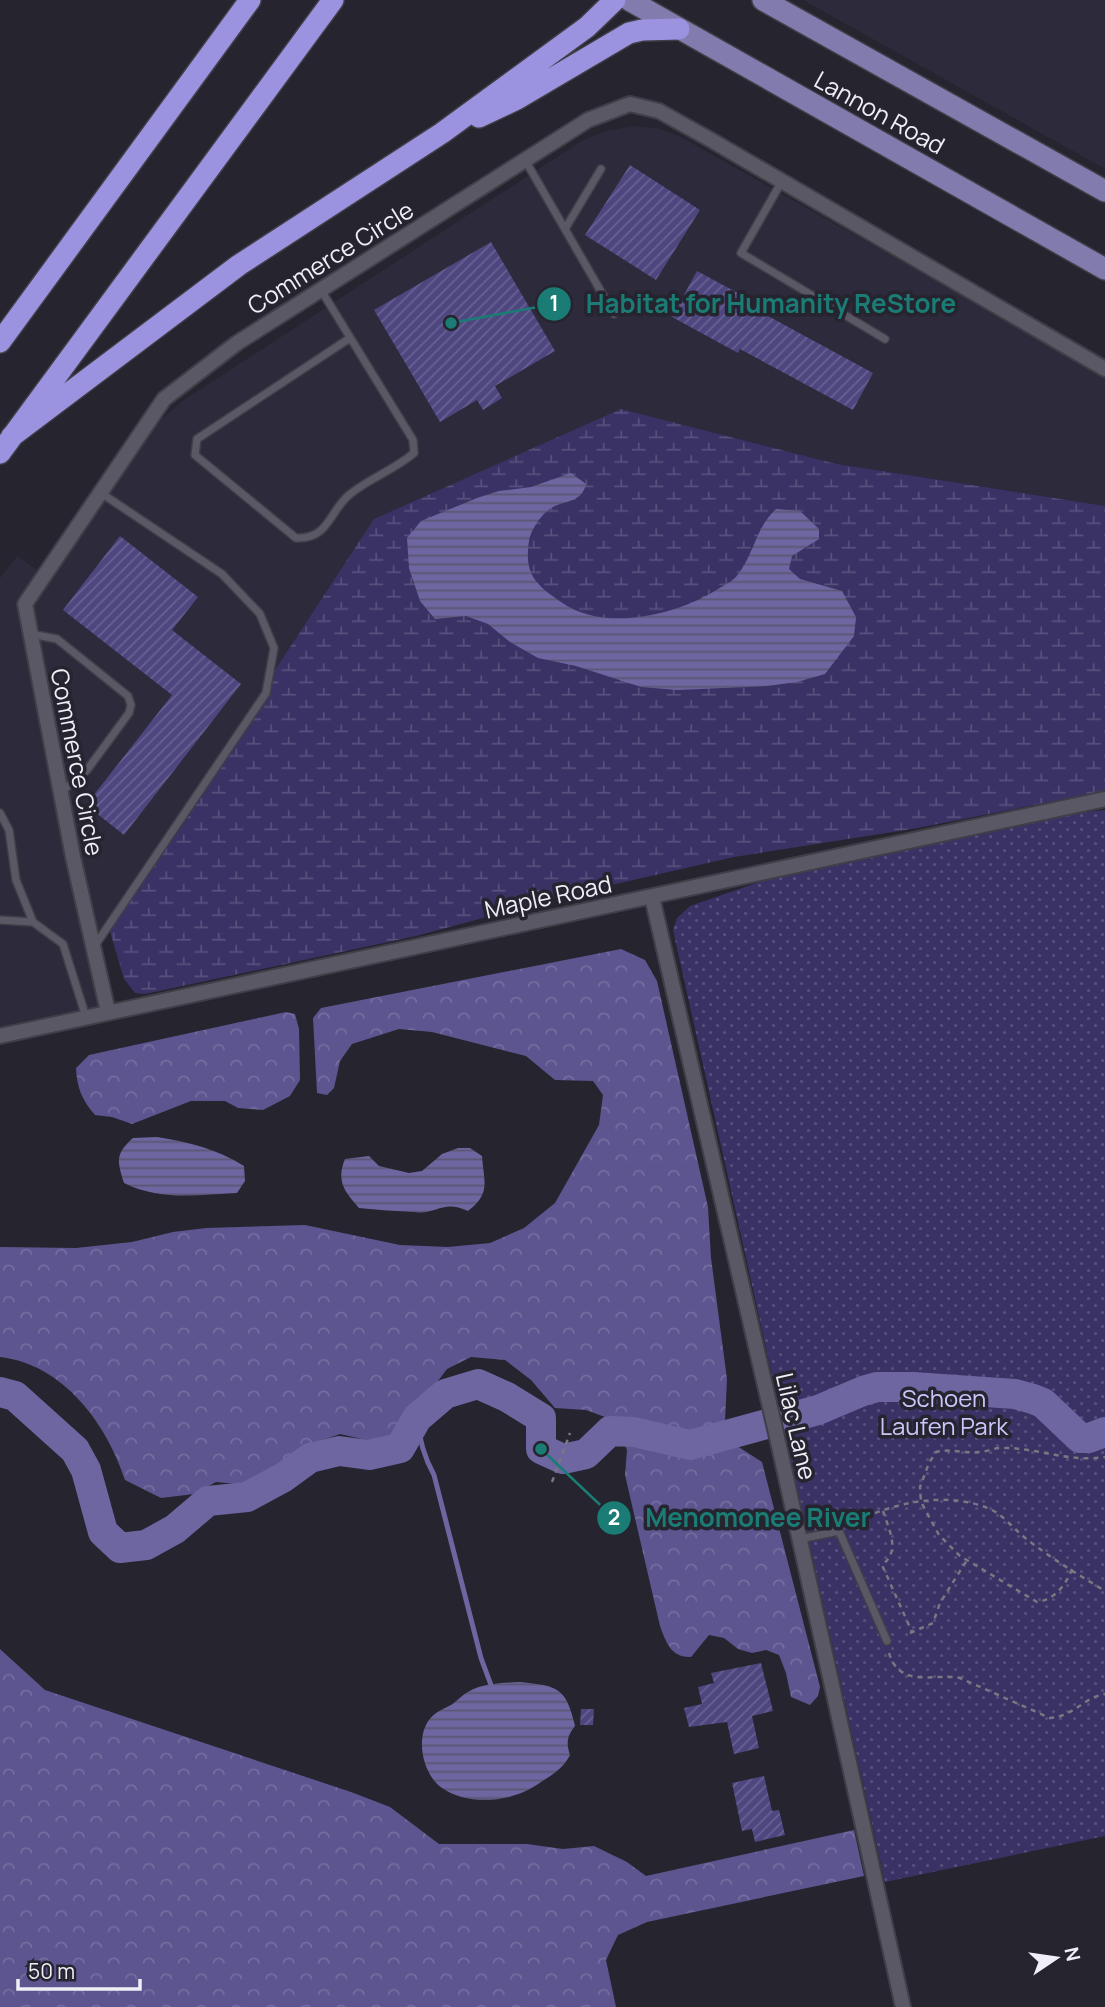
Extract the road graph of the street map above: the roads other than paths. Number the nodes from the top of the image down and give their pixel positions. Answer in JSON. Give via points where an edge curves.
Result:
{"nodes":[{"id":1,"x":250,"y":0,"type":"edge"},
{"id":2,"x":333,"y":0,"type":"edge"},
{"id":3,"x":615,"y":0,"type":"edge"},
{"id":4,"x":629,"y":0,"type":"edge"},
{"id":5,"x":763,"y":0,"type":"edge"},
{"id":6,"x":679,"y":29,"type":"junction"},
{"id":7,"x":442,"y":134,"type":"junction"},
{"id":8,"x":525,"y":160,"type":"junction"},
{"id":9,"x":601,"y":169,"type":"dead end"},
{"id":10,"x":782,"y":181,"type":"junction"},
{"id":11,"x":1105,"y":191,"type":"edge"},
{"id":12,"x":565,"y":229,"type":"junction"},
{"id":13,"x":1105,"y":269,"type":"edge"},
{"id":14,"x":321,"y":290,"type":"junction"},
{"id":15,"x":614,"y":314,"type":"dead end"},
{"id":16,"x":350,"y":338,"type":"junction"},
{"id":17,"x":885,"y":338,"type":"dead end"},
{"id":18,"x":0,"y":342,"type":"edge"},
{"id":19,"x":1105,"y":369,"type":"edge"},
{"id":20,"x":6,"y":444,"type":"edge"},
{"id":21,"x":100,"y":492,"type":"junction"},
{"id":22,"x":30,"y":634,"type":"junction"},
{"id":23,"x":60,"y":793,"type":"junction"},
{"id":24,"x":1105,"y":799,"type":"edge"},
{"id":25,"x":0,"y":813,"type":"edge"},
{"id":26,"x":652,"y":897,"type":"junction"},
{"id":27,"x":0,"y":920,"type":"edge"},
{"id":28,"x":33,"y":922,"type":"junction"},
{"id":29,"x":94,"y":948,"type":"junction"},
{"id":30,"x":108,"y":1012,"type":"junction"},
{"id":31,"x":86,"y":1017,"type":"junction"},
{"id":32,"x":0,"y":1036,"type":"edge"},
{"id":33,"x":800,"y":1539,"type":"junction"},
{"id":34,"x":887,"y":1640,"type":"dead end"},
{"id":35,"x":903,"y":2007,"type":"edge"}],
"edges":[{"from":1,"to":18,"type":"highway"},
{"from":2,"to":20,"type":"highway"},
{"from":3,"to":7,"type":"highway","via":[[587,27]]},
{"from":4,"to":6,"type":"main road","name":"Lannon Road"},
{"from":5,"to":11,"type":"main road","name":"Lannon Road"},
{"from":6,"to":7,"type":"highway","via":[[629,33],[517,99]]},
{"from":6,"to":13,"type":"main road","name":"Lannon Road"},
{"from":7,"to":20,"type":"highway","via":[[239,265]]},
{"from":8,"to":10,"type":"street","name":"Commerce Circle","via":[[588,120],[630,104],[659,111]]},
{"from":8,"to":12,"type":"lane"},
{"from":8,"to":14,"type":"street","name":"Commerce Circle"},
{"from":9,"to":12,"type":"lane"},
{"from":10,"to":17,"type":"lane","via":[[741,253]]},
{"from":10,"to":19,"type":"street","name":"Commerce Circle"},
{"from":12,"to":15,"type":"lane"},
{"from":14,"to":16,"type":"lane"},
{"from":14,"to":21,"type":"street","name":"Commerce Circle","via":[[237,343],[164,399]]},
{"from":16,"to":16,"type":"lane","via":[[413,440],[414,453],[347,496],[327,526],[309,539],[296,538],[195,455],[197,439]]},
{"from":21,"to":22,"type":"street","name":"Commerce Circle","via":[[25,604]]},
{"from":21,"to":29,"type":"lane","via":[[222,574],[260,614],[274,648],[266,693]]},
{"from":22,"to":23,"type":"street","name":"Commerce Circle"},
{"from":22,"to":23,"type":"lane","via":[[57,639],[128,696],[131,705],[88,770]]},
{"from":23,"to":29,"type":"street","name":"Commerce Circle"},
{"from":24,"to":26,"type":"street","name":"Maple Road"},
{"from":25,"to":28,"type":"lane","via":[[9,831],[16,880]]},
{"from":26,"to":30,"type":"street","name":"Maple Road"},
{"from":26,"to":33,"type":"street","name":"Lilac Lane"},
{"from":27,"to":28,"type":"lane"},
{"from":28,"to":31,"type":"lane","via":[[62,944]]},
{"from":29,"to":30,"type":"street","name":"Commerce Circle"},
{"from":30,"to":31,"type":"street","name":"Maple Road"},
{"from":31,"to":32,"type":"street","name":"Maple Road"},
{"from":33,"to":34,"type":"lane","via":[[839,1531]]},
{"from":33,"to":35,"type":"street","name":"Lilac Lane"}]}
